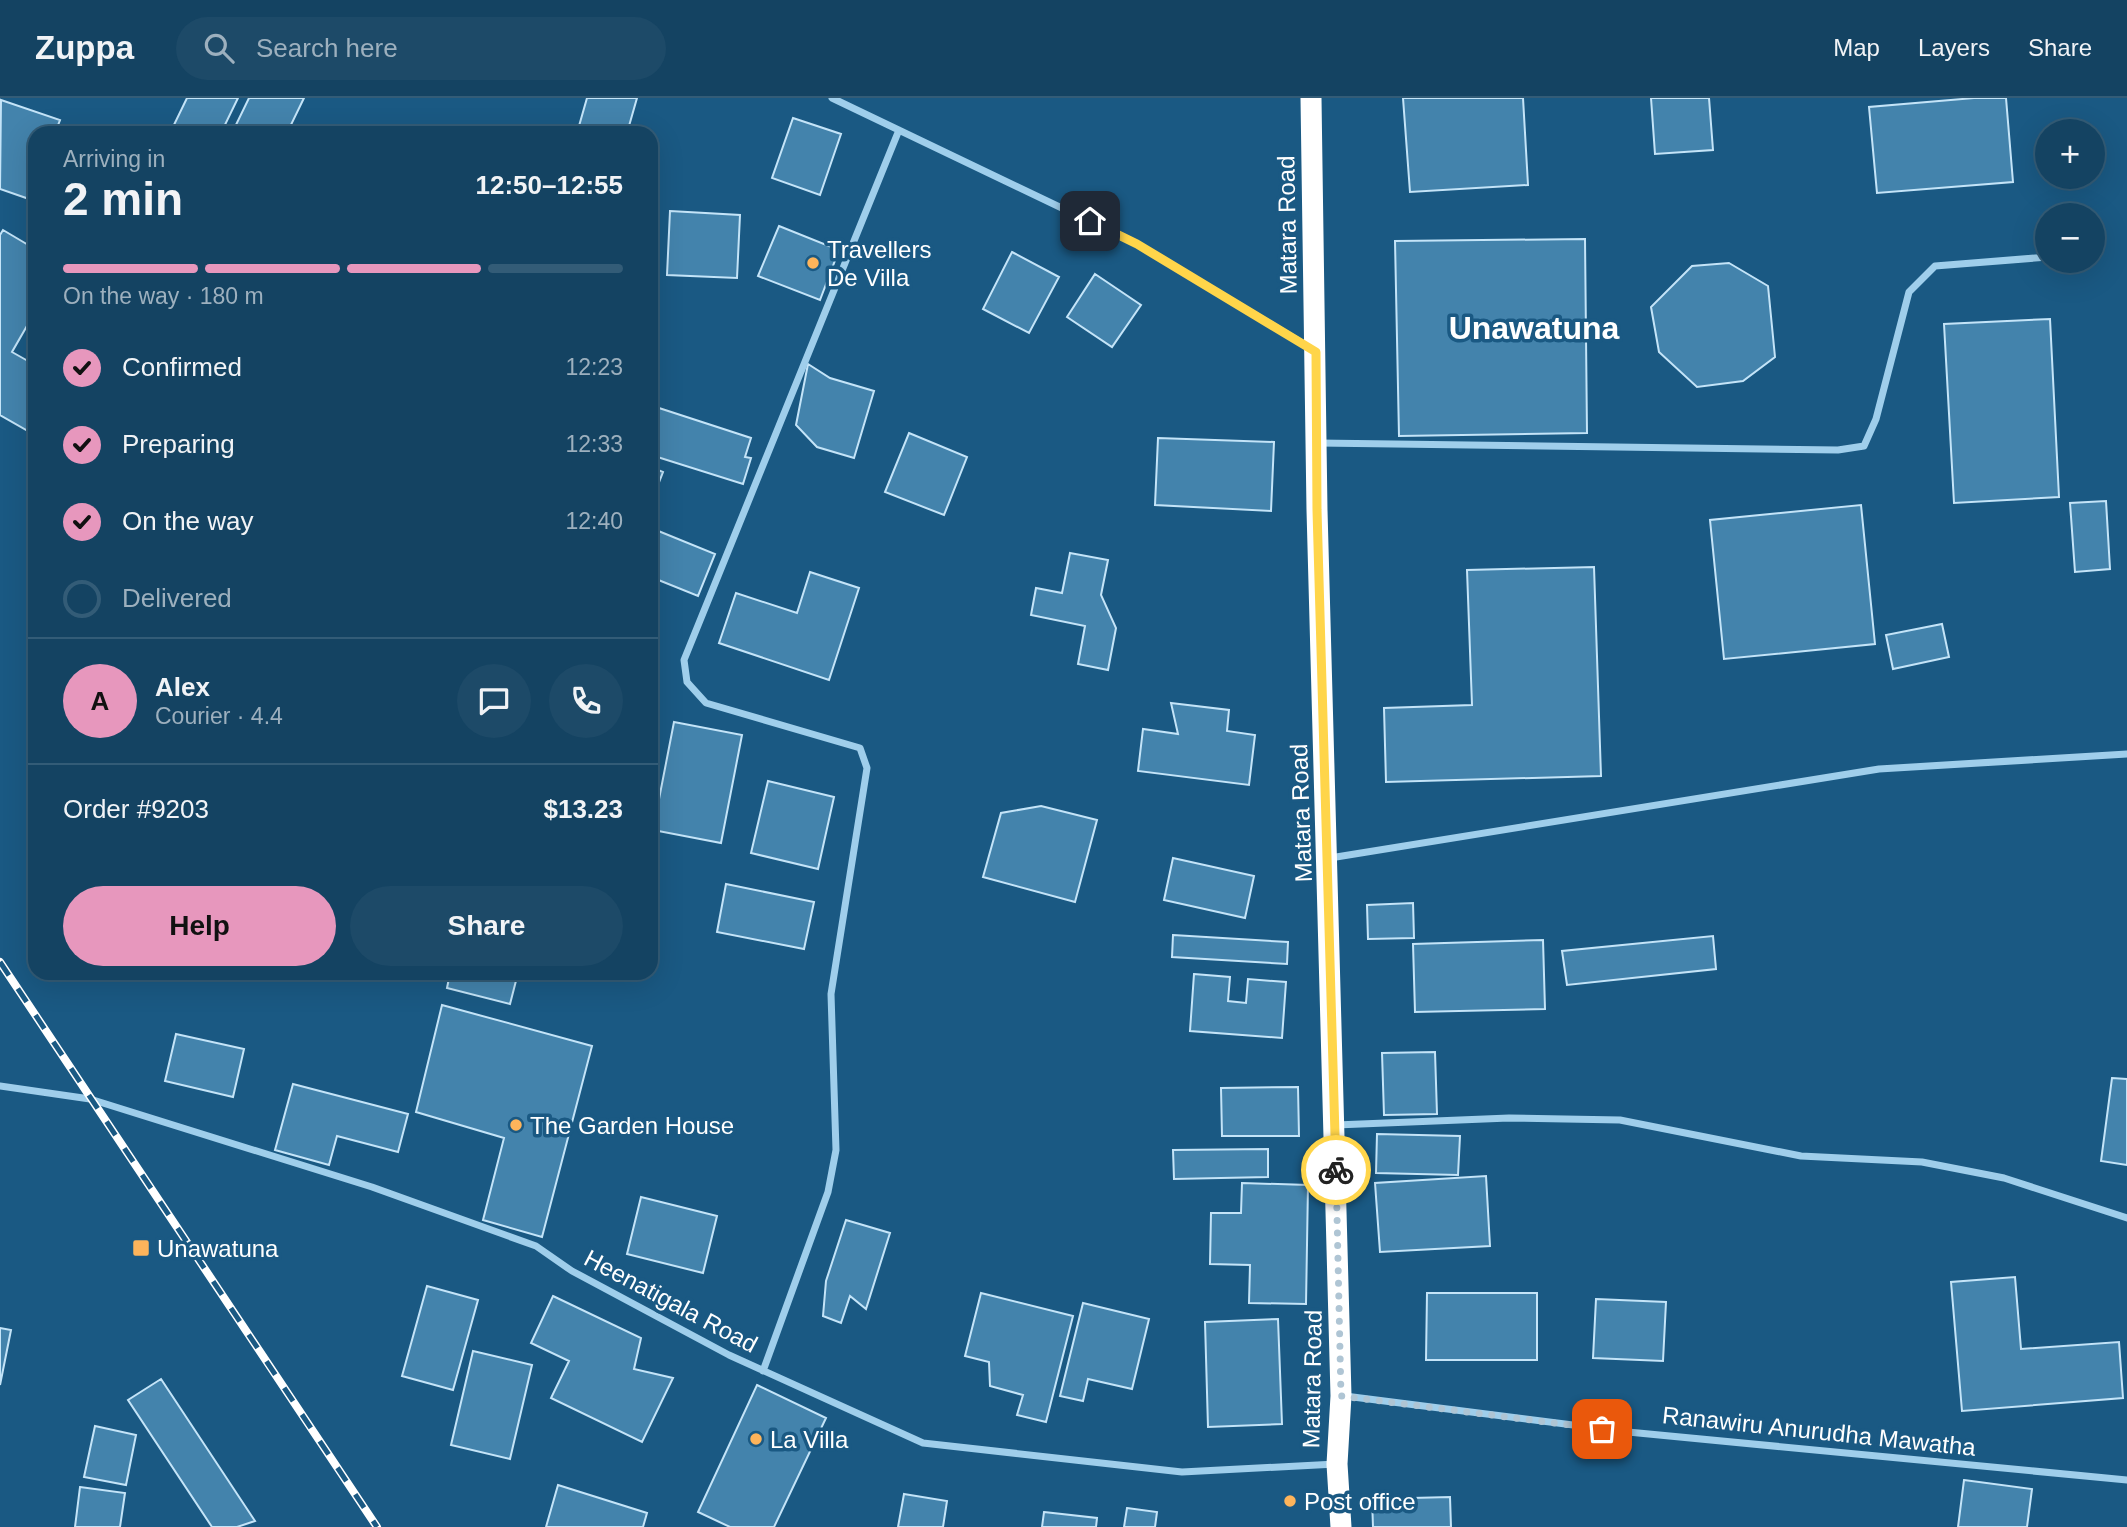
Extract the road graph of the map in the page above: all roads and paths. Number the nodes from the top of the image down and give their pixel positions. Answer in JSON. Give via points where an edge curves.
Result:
{"nodes":[{"id":1,"x":832,"y":98,"type":"edge"},
{"id":2,"x":1311,"y":98,"type":"edge"},
{"id":3,"x":899,"y":130,"type":"junction"},
{"id":4,"x":2035,"y":258,"type":"edge"},
{"id":5,"x":1316,"y":352,"type":"junction"},
{"id":6,"x":1318,"y":443,"type":"junction"},
{"id":7,"x":2127,"y":754,"type":"edge"},
{"id":8,"x":1329,"y":858,"type":"junction"},
{"id":9,"x":0,"y":1086,"type":"edge"},
{"id":10,"x":1335,"y":1125,"type":"junction"},
{"id":11,"x":2127,"y":1218,"type":"edge"},
{"id":12,"x":763,"y":1371,"type":"junction"},
{"id":13,"x":1341,"y":1396,"type":"junction"},
{"id":14,"x":1337,"y":1464,"type":"junction"},
{"id":15,"x":2127,"y":1480,"type":"edge"},
{"id":16,"x":1341,"y":1527,"type":"edge"}],
"edges":[{"from":1,"to":3,"type":"street"},
{"from":2,"to":5,"type":"highway","name":"Matara Road"},
{"from":3,"to":5,"type":"street","via":[[1137,244]]},
{"from":3,"to":12,"type":"street","via":[[684,660],[687,682],[706,703],[860,748],[867,768],[831,995],[836,1150],[828,1192]]},
{"from":4,"to":6,"type":"street","via":[[1935,266],[1909,292],[1876,419],[1864,446],[1838,450]]},
{"from":5,"to":6,"type":"highway","name":"Matara Road"},
{"from":6,"to":8,"type":"highway","name":"Matara Road"},
{"from":7,"to":8,"type":"street","via":[[1879,769]]},
{"from":8,"to":10,"type":"highway","name":"Matara Road"},
{"from":9,"to":12,"type":"street","name":"Heenatigala Road","via":[[90,1099],[372,1187],[536,1246],[572,1271]]},
{"from":10,"to":11,"type":"street","via":[[1509,1118],[1620,1120],[1801,1156],[1922,1162],[2004,1178]]},
{"from":10,"to":13,"type":"highway","name":"Matara Road"},
{"from":12,"to":14,"type":"street","name":"Heenatigala Road","via":[[923,1443],[1182,1472]]},
{"from":13,"to":14,"type":"highway","name":"Matara Road"},
{"from":13,"to":15,"type":"street","name":"Ranawiru Anurudha Mawatha","via":[[1629,1432]]},
{"from":14,"to":16,"type":"highway","name":"Matara Road"}]}
